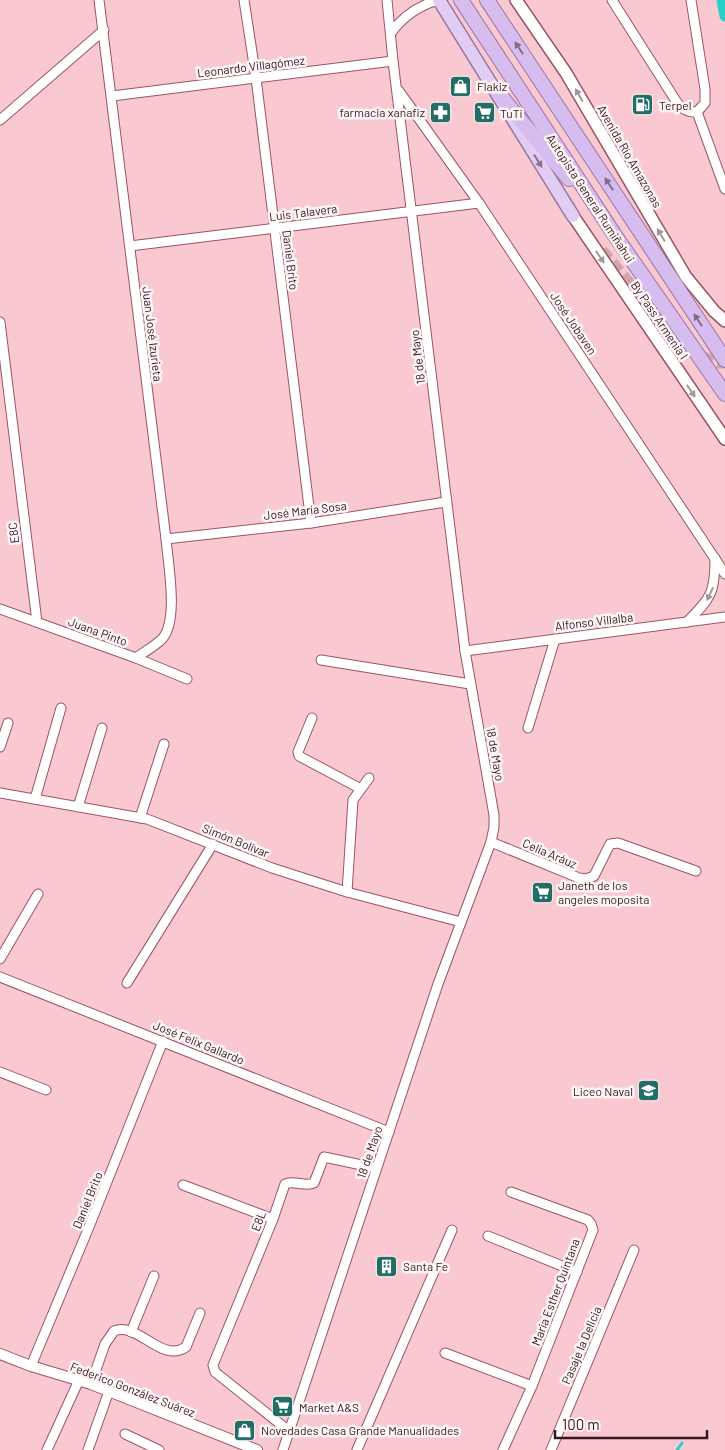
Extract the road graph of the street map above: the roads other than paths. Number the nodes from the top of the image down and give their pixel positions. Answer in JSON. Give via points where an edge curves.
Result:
{"nodes":[{"id":1,"x":100,"y":0,"type":"edge"},
{"id":2,"x":244,"y":0,"type":"edge"},
{"id":3,"x":387,"y":0,"type":"edge"},
{"id":4,"x":439,"y":0,"type":"edge"},
{"id":5,"x":461,"y":0,"type":"edge"},
{"id":6,"x":488,"y":0,"type":"edge"},
{"id":7,"x":516,"y":0,"type":"edge"},
{"id":8,"x":612,"y":0,"type":"edge"},
{"id":9,"x":691,"y":0,"type":"edge"},
{"id":10,"x":104,"y":30,"type":"junction"},
{"id":11,"x":391,"y":33,"type":"junction"},
{"id":12,"x":393,"y":62,"type":"junction"},
{"id":13,"x":256,"y":78,"type":"junction"},
{"id":14,"x":397,"y":88,"type":"junction"},
{"id":15,"x":495,"y":89,"type":"junction"},
{"id":16,"x":112,"y":96,"type":"junction"},
{"id":17,"x":697,"y":112,"type":"junction"},
{"id":18,"x":0,"y":120,"type":"edge"},
{"id":19,"x":725,"y":189,"type":"edge"},
{"id":20,"x":479,"y":203,"type":"junction"},
{"id":21,"x":412,"y":211,"type":"junction"},
{"id":22,"x":577,"y":221,"type":"joint"},
{"id":23,"x":275,"y":228,"type":"junction"},
{"id":24,"x":614,"y":234,"type":"junction"},
{"id":25,"x":130,"y":246,"type":"junction"},
{"id":26,"x":725,"y":321,"type":"edge"},
{"id":27,"x":0,"y":322,"type":"edge"},
{"id":28,"x":725,"y":360,"type":"edge"},
{"id":29,"x":725,"y":394,"type":"edge"},
{"id":30,"x":725,"y":440,"type":"edge"},
{"id":31,"x":446,"y":502,"type":"junction"},
{"id":32,"x":311,"y":523,"type":"junction"},
{"id":33,"x":166,"y":539,"type":"junction"},
{"id":34,"x":715,"y":558,"type":"junction"},
{"id":35,"x":725,"y":574,"type":"edge"},
{"id":36,"x":0,"y":609,"type":"edge"},
{"id":37,"x":725,"y":617,"type":"edge"},
{"id":38,"x":37,"y":622,"type":"junction"},
{"id":39,"x":686,"y":622,"type":"junction"},
{"id":40,"x":554,"y":639,"type":"junction"},
{"id":41,"x":465,"y":651,"type":"junction"},
{"id":42,"x":136,"y":658,"type":"junction"},
{"id":43,"x":321,"y":660,"type":"dead end"},
{"id":44,"x":187,"y":679,"type":"dead end"},
{"id":45,"x":470,"y":684,"type":"junction"},
{"id":46,"x":61,"y":708,"type":"dead end"},
{"id":47,"x":312,"y":718,"type":"dead end"},
{"id":48,"x":8,"y":722,"type":"dead end"},
{"id":49,"x":102,"y":728,"type":"dead end"},
{"id":50,"x":528,"y":728,"type":"dead end"},
{"id":51,"x":164,"y":744,"type":"dead end"},
{"id":52,"x":0,"y":748,"type":"edge"},
{"id":53,"x":369,"y":778,"type":"dead end"},
{"id":54,"x":361,"y":789,"type":"junction"},
{"id":55,"x":0,"y":793,"type":"edge"},
{"id":56,"x":35,"y":799,"type":"junction"},
{"id":57,"x":78,"y":807,"type":"junction"},
{"id":58,"x":140,"y":818,"type":"junction"},
{"id":59,"x":491,"y":842,"type":"junction"},
{"id":60,"x":213,"y":844,"type":"junction"},
{"id":61,"x":696,"y":870,"type":"dead end"},
{"id":62,"x":347,"y":892,"type":"junction"},
{"id":63,"x":38,"y":894,"type":"dead end"},
{"id":64,"x":460,"y":922,"type":"junction"},
{"id":65,"x":0,"y":959,"type":"edge"},
{"id":66,"x":0,"y":977,"type":"edge"},
{"id":67,"x":128,"y":983,"type":"dead end"},
{"id":68,"x":163,"y":1041,"type":"junction"},
{"id":69,"x":0,"y":1072,"type":"edge"},
{"id":70,"x":46,"y":1090,"type":"dead end"},
{"id":71,"x":389,"y":1132,"type":"junction"},
{"id":72,"x":376,"y":1168,"type":"junction"},
{"id":73,"x":183,"y":1186,"type":"dead end"},
{"id":74,"x":510,"y":1192,"type":"dead end"},
{"id":75,"x":273,"y":1219,"type":"junction"},
{"id":76,"x":452,"y":1230,"type":"dead end"},
{"id":77,"x":488,"y":1236,"type":"dead end"},
{"id":78,"x":634,"y":1250,"type":"dead end"},
{"id":79,"x":577,"y":1272,"type":"junction"},
{"id":80,"x":154,"y":1276,"type":"dead end"},
{"id":81,"x":200,"y":1313,"type":"dead end"},
{"id":82,"x":131,"y":1332,"type":"junction"},
{"id":83,"x":445,"y":1352,"type":"dead end"},
{"id":84,"x":0,"y":1354,"type":"edge"},
{"id":85,"x":31,"y":1366,"type":"junction"},
{"id":86,"x":79,"y":1380,"type":"junction"},
{"id":87,"x":91,"y":1384,"type":"junction"},
{"id":88,"x":532,"y":1386,"type":"junction"},
{"id":89,"x":110,"y":1391,"type":"junction"},
{"id":90,"x":289,"y":1431,"type":"junction"},
{"id":91,"x":125,"y":1434,"type":"dead end"},
{"id":92,"x":47,"y":1450,"type":"edge"},
{"id":93,"x":88,"y":1450,"type":"edge"},
{"id":94,"x":159,"y":1450,"type":"edge"},
{"id":95,"x":257,"y":1450,"type":"edge"},
{"id":96,"x":283,"y":1450,"type":"edge"},
{"id":97,"x":357,"y":1450,"type":"edge"},
{"id":98,"x":504,"y":1450,"type":"edge"},
{"id":99,"x":551,"y":1450,"type":"edge"}],
"edges":[{"from":1,"to":10,"type":"street","name":"Juan José Izurieta"},
{"from":2,"to":13,"type":"street","name":"Daniel Brito"},
{"from":3,"to":11,"type":"street","name":"18 de Mayo"},
{"from":4,"to":11,"type":"street","via":[[412,12]]},
{"from":4,"to":15,"type":"main road"},
{"from":5,"to":24,"type":"highway","name":"Autopista General Rumiñahui"},
{"from":28,"to":6,"type":"highway","name":"Autopista General Rumiñahui","one_way":true},
{"from":26,"to":7,"type":"main road","name":"Avenida Río Amazonas","one_way":true,"via":[[686,277],[566,73]]},
{"from":8,"to":17,"type":"street","via":[[676,101],[684,110]]},
{"from":9,"to":17,"type":"street","via":[[705,89],[705,103]]},
{"from":10,"to":16,"type":"street","name":"Juan José Izurieta"},
{"from":10,"to":18,"type":"street"},
{"from":11,"to":12,"type":"street","name":"18 de Mayo"},
{"from":12,"to":13,"type":"street","name":"Leonardo Villagómez"},
{"from":12,"to":14,"type":"street","name":"18 de Mayo"},
{"from":13,"to":16,"type":"street","name":"Leonardo Villagómez"},
{"from":13,"to":23,"type":"street","name":"Daniel Brito"},
{"from":14,"to":20,"type":"street","name":"José Jobaven"},
{"from":14,"to":21,"type":"street","name":"18 de Mayo"},
{"from":15,"to":22,"type":"main road","one_way":true},
{"from":15,"to":24,"type":"highway"},
{"from":16,"to":25,"type":"street","name":"Juan José Izurieta"},
{"from":17,"to":19,"type":"street"},
{"from":20,"to":21,"type":"street","name":"Luis Talavera"},
{"from":20,"to":34,"type":"street","name":"José Jobaven"},
{"from":21,"to":23,"type":"street","name":"Luis Talavera"},
{"from":21,"to":31,"type":"street","name":"18 de Mayo"},
{"from":22,"to":30,"type":"main road","name":"By Pass Armenia I","one_way":true},
{"from":23,"to":25,"type":"street","name":"Luis Talavera"},
{"from":23,"to":32,"type":"street","name":"Daniel Brito"},
{"from":24,"to":29,"type":"highway","name":"Autopista General Rumiñahui"},
{"from":25,"to":33,"type":"street","name":"Juan José Izurieta"},
{"from":27,"to":38,"type":"street","name":"E8C"},
{"from":31,"to":32,"type":"street","name":"José María Sosa"},
{"from":31,"to":41,"type":"street","name":"18 de Mayo"},
{"from":32,"to":33,"type":"street","name":"José María Sosa"},
{"from":33,"to":42,"type":"street","name":"Juan José Izurieta","via":[[171,603],[169,627],[162,639]]},
{"from":34,"to":35,"type":"street","name":"José Jobaven"},
{"from":34,"to":39,"type":"street","one_way":true,"via":[[715,581],[710,597]]},
{"from":36,"to":38,"type":"street","name":"Juana Pinto"},
{"from":37,"to":39,"type":"street","name":"Alfonso Villalba"},
{"from":38,"to":42,"type":"street","name":"Juana Pinto"},
{"from":39,"to":40,"type":"street","name":"Alfonso Villalba"},
{"from":40,"to":41,"type":"street","name":"Alfonso Villalba"},
{"from":40,"to":50,"type":"street"},
{"from":41,"to":45,"type":"street","name":"18 de Mayo"},
{"from":42,"to":44,"type":"street","name":"Juana Pinto"},
{"from":43,"to":45,"type":"street"},
{"from":45,"to":59,"type":"street","name":"18 de Mayo","via":[[494,815]]},
{"from":46,"to":56,"type":"street"},
{"from":47,"to":54,"type":"street","via":[[299,756]]},
{"from":48,"to":52,"type":"street"},
{"from":49,"to":57,"type":"street"},
{"from":51,"to":58,"type":"street"},
{"from":53,"to":54,"type":"street"},
{"from":54,"to":62,"type":"street","via":[[353,800]]},
{"from":55,"to":56,"type":"street","name":"Simón Bolívar"},
{"from":56,"to":57,"type":"street","name":"Simón Bolívar"},
{"from":57,"to":58,"type":"street","name":"Simón Bolívar"},
{"from":58,"to":60,"type":"street","name":"Simón Bolívar"},
{"from":59,"to":61,"type":"street","name":"Celia Aráuz","via":[[586,879],[594,876],[610,844],[618,843]]},
{"from":59,"to":64,"type":"street","name":"18 de Mayo"},
{"from":60,"to":62,"type":"street","name":"Simón Bolívar","via":[[272,868]]},
{"from":60,"to":67,"type":"street"},
{"from":62,"to":64,"type":"street","name":"Simón Bolívar"},
{"from":63,"to":65,"type":"street"},
{"from":64,"to":71,"type":"street","name":"18 de Mayo"},
{"from":66,"to":68,"type":"street","name":"José Felix Gallardo"},
{"from":68,"to":71,"type":"street","name":"José Felix Gallardo"},
{"from":68,"to":85,"type":"street","name":"Daniel Brito"},
{"from":69,"to":70,"type":"street"},
{"from":71,"to":72,"type":"street","name":"18 de Mayo"},
{"from":72,"to":75,"type":"street","name":"E8L","via":[[324,1157],[314,1183],[285,1184]]},
{"from":72,"to":90,"type":"street","name":"18 de Mayo"},
{"from":73,"to":75,"type":"street"},
{"from":74,"to":79,"type":"street","name":"Maria Esther Quintana","via":[[592,1224],[593,1230]]},
{"from":75,"to":90,"type":"street","name":"E8L","via":[[213,1365],[215,1372]]},
{"from":76,"to":97,"type":"street"},
{"from":77,"to":79,"type":"street"},
{"from":78,"to":99,"type":"street","name":"Pasaje la Delicia"},
{"from":79,"to":88,"type":"street","name":"Maria Esther Quintana"},
{"from":80,"to":82,"type":"street"},
{"from":81,"to":82,"type":"street","via":[[186,1347],[176,1352]]},
{"from":82,"to":87,"type":"street","via":[[122,1329],[110,1334]]},
{"from":83,"to":88,"type":"street"},
{"from":84,"to":85,"type":"street","name":"Federico González Suárez"},
{"from":85,"to":86,"type":"street","name":"Federico González Suárez"},
{"from":86,"to":87,"type":"street","name":"Federico González Suárez"},
{"from":86,"to":92,"type":"street"},
{"from":87,"to":89,"type":"street","name":"Federico González Suárez"},
{"from":88,"to":98,"type":"street","name":"Maria Esther Quintana"},
{"from":89,"to":93,"type":"street"},
{"from":89,"to":95,"type":"street","name":"Federico González Suárez"},
{"from":90,"to":96,"type":"street","name":"18 de Mayo"},
{"from":91,"to":94,"type":"street"}]}
